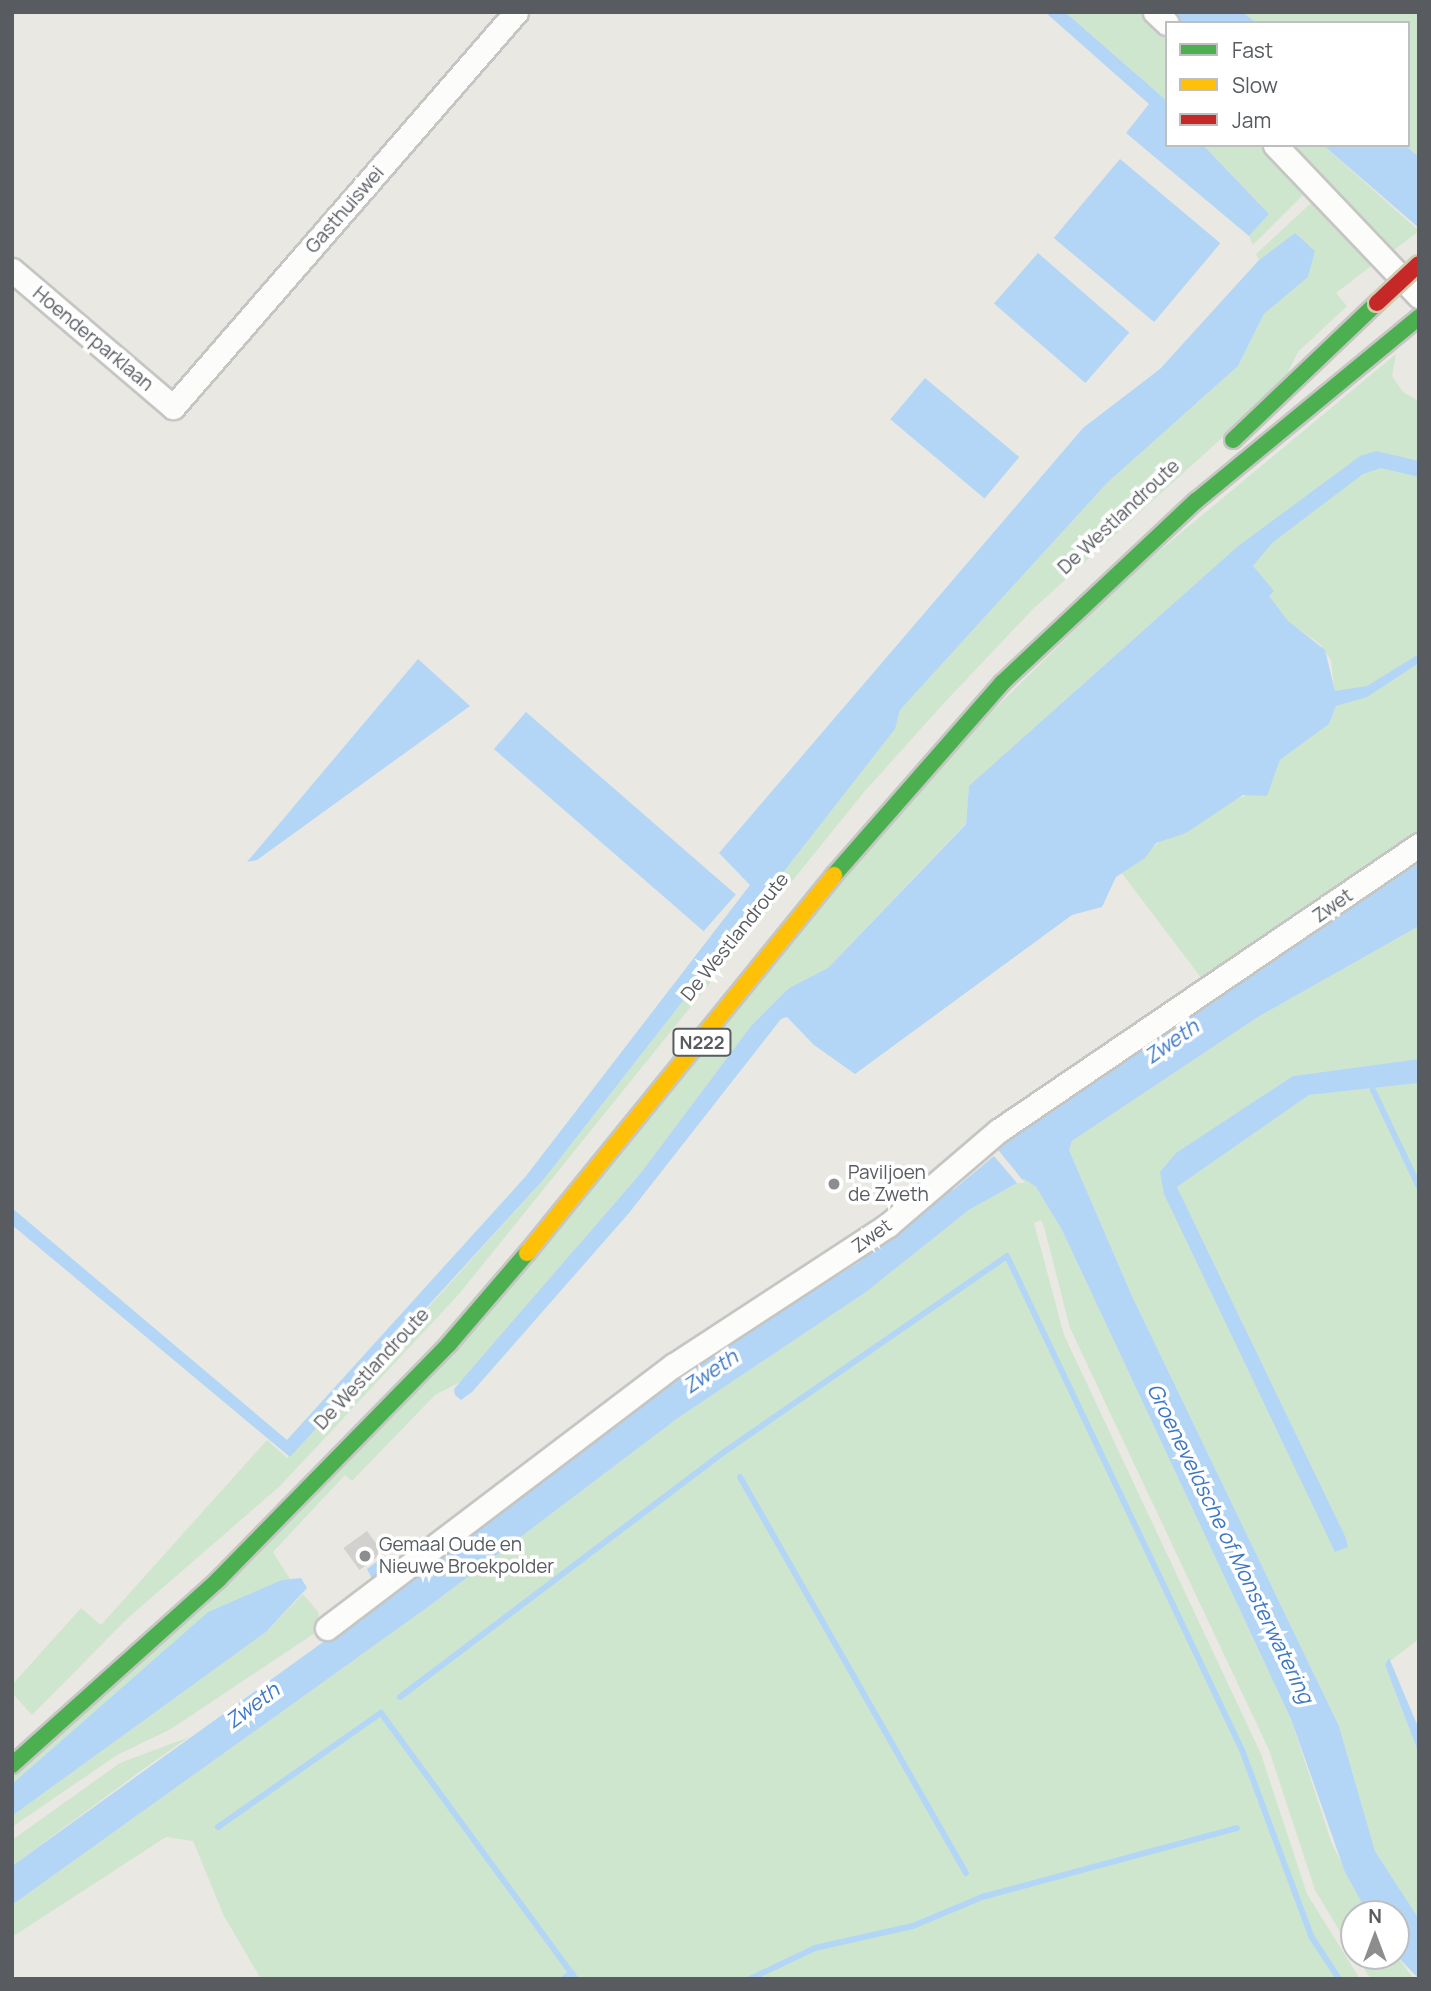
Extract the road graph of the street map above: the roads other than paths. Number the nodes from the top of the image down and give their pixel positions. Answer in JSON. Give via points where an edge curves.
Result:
{"nodes":[{"id":1,"x":516,"y":12,"type":"edge"},
{"id":2,"x":1277,"y":147,"type":"edge"},
{"id":3,"x":1419,"y":264,"type":"edge"},
{"id":4,"x":12,"y":270,"type":"edge"},
{"id":5,"x":1419,"y":296,"type":"edge"},
{"id":6,"x":1419,"y":317,"type":"edge"},
{"id":7,"x":173,"y":407,"type":"joint"},
{"id":8,"x":1223,"y":449,"type":"dead end"},
{"id":9,"x":1016,"y":644,"type":"dead end"},
{"id":10,"x":964,"y":698,"type":"dead end"},
{"id":11,"x":848,"y":830,"type":"dead end"},
{"id":12,"x":1419,"y":845,"type":"edge"},
{"id":13,"x":327,"y":1628,"type":"dead end"},
{"id":14,"x":12,"y":1740,"type":"edge"},
{"id":15,"x":12,"y":1765,"type":"edge"}],
"edges":[{"from":1,"to":7,"type":"street","name":"Gasthuiswei"},
{"from":2,"to":5,"type":"street"},
{"from":3,"to":8,"type":"main road","bridge":true},
{"from":4,"to":7,"type":"street","name":"Hoenderparklaan"},
{"from":6,"to":15,"type":"main road","name":"De Westlandroute","number":"N222","via":[[1196,501],[1002,683],[856,848],[622,1143],[449,1344],[218,1580]]},
{"from":9,"to":10,"type":"main road"},
{"from":11,"to":14,"type":"main road","name":"De Westlandroute","number":"N222","via":[[606,1133],[434,1335],[204,1569]]},
{"from":12,"to":13,"type":"street","name":"Zwet","via":[[1209,992],[1007,1124],[888,1225],[674,1365]]}]}
